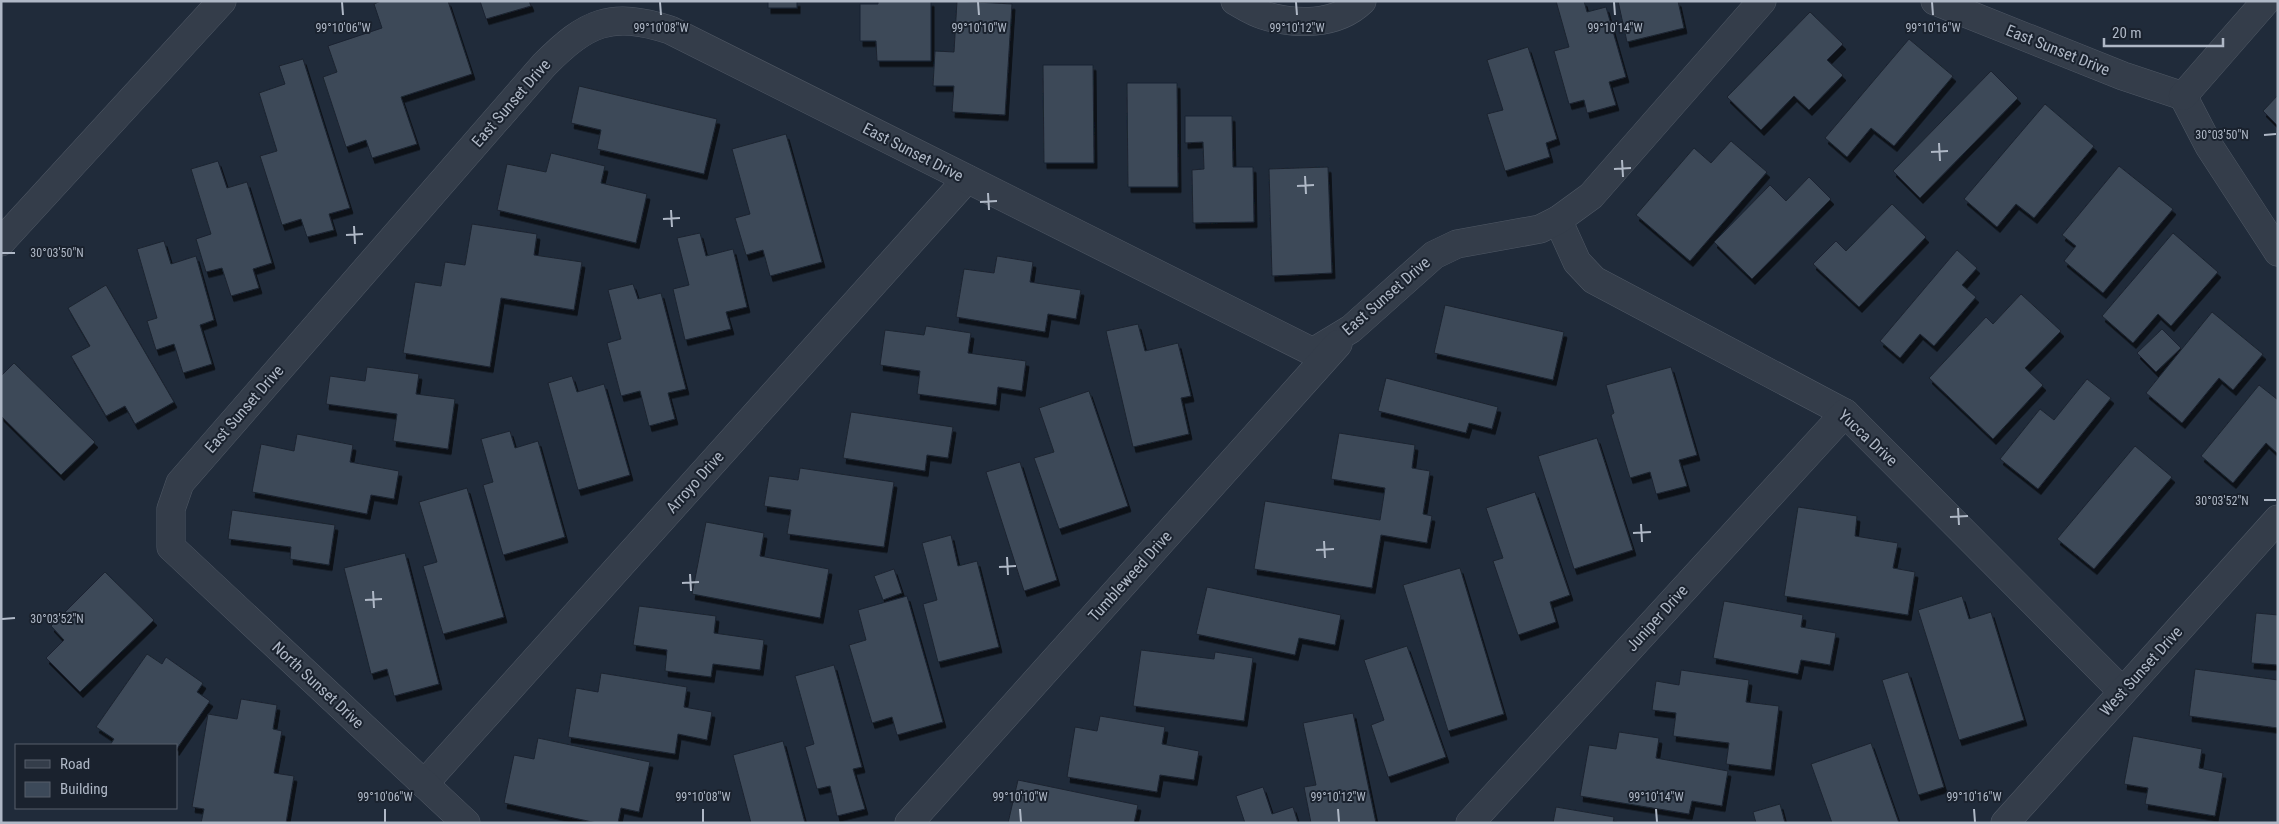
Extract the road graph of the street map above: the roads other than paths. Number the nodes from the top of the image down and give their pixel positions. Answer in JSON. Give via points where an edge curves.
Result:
{"nodes":[{"id":1,"x":222,"y":1,"type":"edge"},
{"id":2,"x":1235,"y":1,"type":"edge"},
{"id":3,"x":1362,"y":1,"type":"edge"},
{"id":4,"x":1762,"y":1,"type":"edge"},
{"id":5,"x":1935,"y":1,"type":"edge"},
{"id":6,"x":2266,"y":1,"type":"edge"},
{"id":7,"x":2183,"y":96,"type":"junction"},
{"id":8,"x":967,"y":179,"type":"junction"},
{"id":9,"x":1558,"y":220,"type":"junction"},
{"id":10,"x":1,"y":242,"type":"edge"},
{"id":11,"x":2278,"y":252,"type":"edge"},
{"id":12,"x":1351,"y":330,"type":"junction"},
{"id":13,"x":1845,"y":413,"type":"junction"},
{"id":14,"x":2278,"y":519,"type":"edge"},
{"id":15,"x":171,"y":546,"type":"joint"},
{"id":16,"x":2122,"y":691,"type":"junction"},
{"id":17,"x":424,"y":784,"type":"junction"},
{"id":18,"x":466,"y":823,"type":"edge"},
{"id":19,"x":909,"y":823,"type":"edge"},
{"id":20,"x":1470,"y":823,"type":"edge"},
{"id":21,"x":2004,"y":823,"type":"edge"}],
"edges":[{"from":1,"to":10,"type":"street"},
{"from":2,"to":3,"type":"street","via":[[1262,15],[1302,23],[1327,20]]},
{"from":4,"to":9,"type":"street","name":"East Sunset Drive","via":[[1591,196]]},
{"from":5,"to":7,"type":"street","name":"East Sunset Drive","via":[[2123,76]]},
{"from":6,"to":7,"type":"street"},
{"from":7,"to":11,"type":"street","via":[[2209,146]]},
{"from":8,"to":12,"type":"street","name":"East Sunset Drive","via":[[1313,352]]},
{"from":8,"to":15,"type":"street","name":"East Sunset Drive","via":[[670,30],[642,21],[614,20],[588,28],[544,64],[180,483],[171,509]]},
{"from":8,"to":17,"type":"street","name":"Arroyo Drive"},
{"from":9,"to":12,"type":"street","name":"East Sunset Drive","via":[[1540,229],[1457,244],[1434,255]]},
{"from":9,"to":13,"type":"street","name":"Yucca Drive","via":[[1578,262],[1594,280]]},
{"from":12,"to":19,"type":"street","name":"Tumbleweed Drive"},
{"from":13,"to":16,"type":"street","name":"Yucca Drive"},
{"from":13,"to":20,"type":"street","name":"Juniper Drive"},
{"from":14,"to":16,"type":"street","name":"West Sunset Drive"},
{"from":15,"to":17,"type":"street","name":"North Sunset Drive"},
{"from":16,"to":21,"type":"street","name":"West Sunset Drive"},
{"from":17,"to":18,"type":"street","name":"North Sunset Drive"}]}
